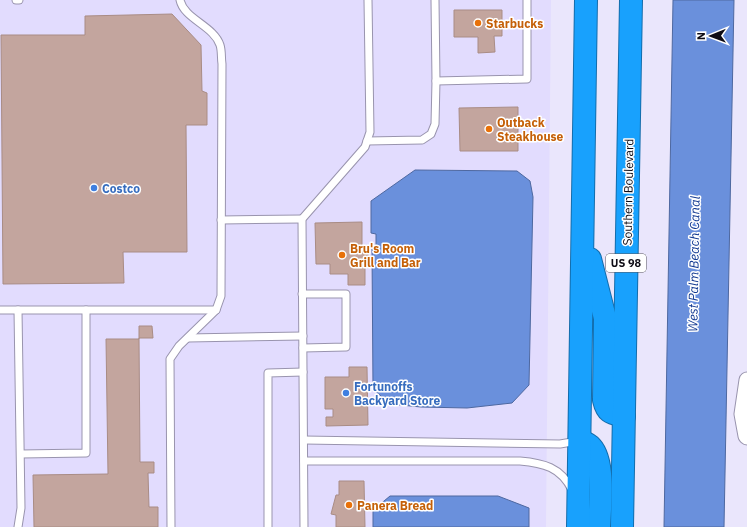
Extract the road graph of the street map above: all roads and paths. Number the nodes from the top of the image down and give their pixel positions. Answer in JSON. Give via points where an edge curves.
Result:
{"nodes":[{"id":1,"x":16,"y":0,"type":"edge"},
{"id":2,"x":19,"y":0,"type":"edge"},
{"id":3,"x":180,"y":0,"type":"edge"},
{"id":4,"x":368,"y":0,"type":"edge"},
{"id":5,"x":435,"y":0,"type":"edge"},
{"id":6,"x":527,"y":0,"type":"edge"},
{"id":7,"x":586,"y":0,"type":"edge"},
{"id":8,"x":631,"y":0,"type":"edge"},
{"id":9,"x":436,"y":81,"type":"junction"},
{"id":10,"x":367,"y":141,"type":"junction"},
{"id":11,"x":302,"y":219,"type":"junction"},
{"id":12,"x":221,"y":220,"type":"junction"},
{"id":13,"x":583,"y":231,"type":"junction"},
{"id":14,"x":302,"y":294,"type":"junction"},
{"id":15,"x":0,"y":310,"type":"edge"},
{"id":16,"x":18,"y":310,"type":"junction"},
{"id":17,"x":86,"y":310,"type":"junction"},
{"id":18,"x":216,"y":310,"type":"junction"},
{"id":19,"x":302,"y":336,"type":"junction"},
{"id":20,"x":188,"y":338,"type":"junction"},
{"id":21,"x":303,"y":348,"type":"junction"},
{"id":22,"x":303,"y":372,"type":"junction"},
{"id":23,"x":747,"y":380,"type":"edge"},
{"id":24,"x":624,"y":416,"type":"junction"},
{"id":25,"x":747,"y":437,"type":"edge"},
{"id":26,"x":304,"y":440,"type":"junction"},
{"id":27,"x":580,"y":441,"type":"junction"},
{"id":28,"x":20,"y":454,"type":"junction"},
{"id":29,"x":304,"y":461,"type":"junction"},
{"id":30,"x":579,"y":504,"type":"junction"},
{"id":31,"x":18,"y":527,"type":"edge"},
{"id":32,"x":171,"y":527,"type":"edge"},
{"id":33,"x":268,"y":527,"type":"edge"},
{"id":34,"x":304,"y":527,"type":"edge"},
{"id":35,"x":578,"y":527,"type":"edge"},
{"id":36,"x":599,"y":527,"type":"edge"},
{"id":37,"x":622,"y":527,"type":"edge"}],
"edges":[{"from":1,"to":2,"type":"lane"},
{"from":3,"to":12,"type":"lane","via":[[186,11],[216,36],[220,45]]},
{"from":4,"to":10,"type":"lane","via":[[370,132]]},
{"from":5,"to":9,"type":"lane"},
{"from":6,"to":9,"type":"lane","via":[[527,79]]},
{"from":7,"to":13,"type":"highway"},
{"from":8,"to":24,"type":"highway","name":"Southern Boulevard","number":"US 98"},
{"from":9,"to":10,"type":"lane","via":[[435,124],[431,134],[422,140]]},
{"from":10,"to":11,"type":"lane","via":[[365,147]]},
{"from":11,"to":12,"type":"lane"},
{"from":11,"to":14,"type":"lane"},
{"from":12,"to":18,"type":"lane","via":[[221,296]]},
{"from":13,"to":24,"type":"highway","via":[[605,318],[604,400],[610,413]]},
{"from":13,"to":27,"type":"highway"},
{"from":14,"to":19,"type":"lane"},
{"from":14,"to":21,"type":"lane","via":[[346,294],[346,347]]},
{"from":15,"to":16,"type":"lane"},
{"from":16,"to":17,"type":"lane"},
{"from":16,"to":28,"type":"lane"},
{"from":17,"to":18,"type":"lane"},
{"from":17,"to":28,"type":"lane","via":[[86,453]]},
{"from":18,"to":20,"type":"lane"},
{"from":19,"to":20,"type":"lane"},
{"from":19,"to":21,"type":"lane"},
{"from":20,"to":32,"type":"lane","via":[[170,359]]},
{"from":21,"to":22,"type":"lane"},
{"from":22,"to":26,"type":"lane"},
{"from":22,"to":33,"type":"lane","via":[[268,372]]},
{"from":23,"to":25,"type":"street","via":[[742,414]]},
{"from":24,"to":37,"type":"highway","name":"Southern Boulevard","number":"US 98"},
{"from":26,"to":27,"type":"lane","via":[[560,444]]},
{"from":26,"to":29,"type":"lane"},
{"from":27,"to":30,"type":"highway"},
{"from":27,"to":36,"type":"highway","via":[[590,446],[597,457],[600,471]]},
{"from":28,"to":31,"type":"lane","via":[[21,508]]},
{"from":29,"to":30,"type":"lane","via":[[539,462],[559,472]]},
{"from":29,"to":34,"type":"lane"},
{"from":30,"to":35,"type":"highway"}]}
